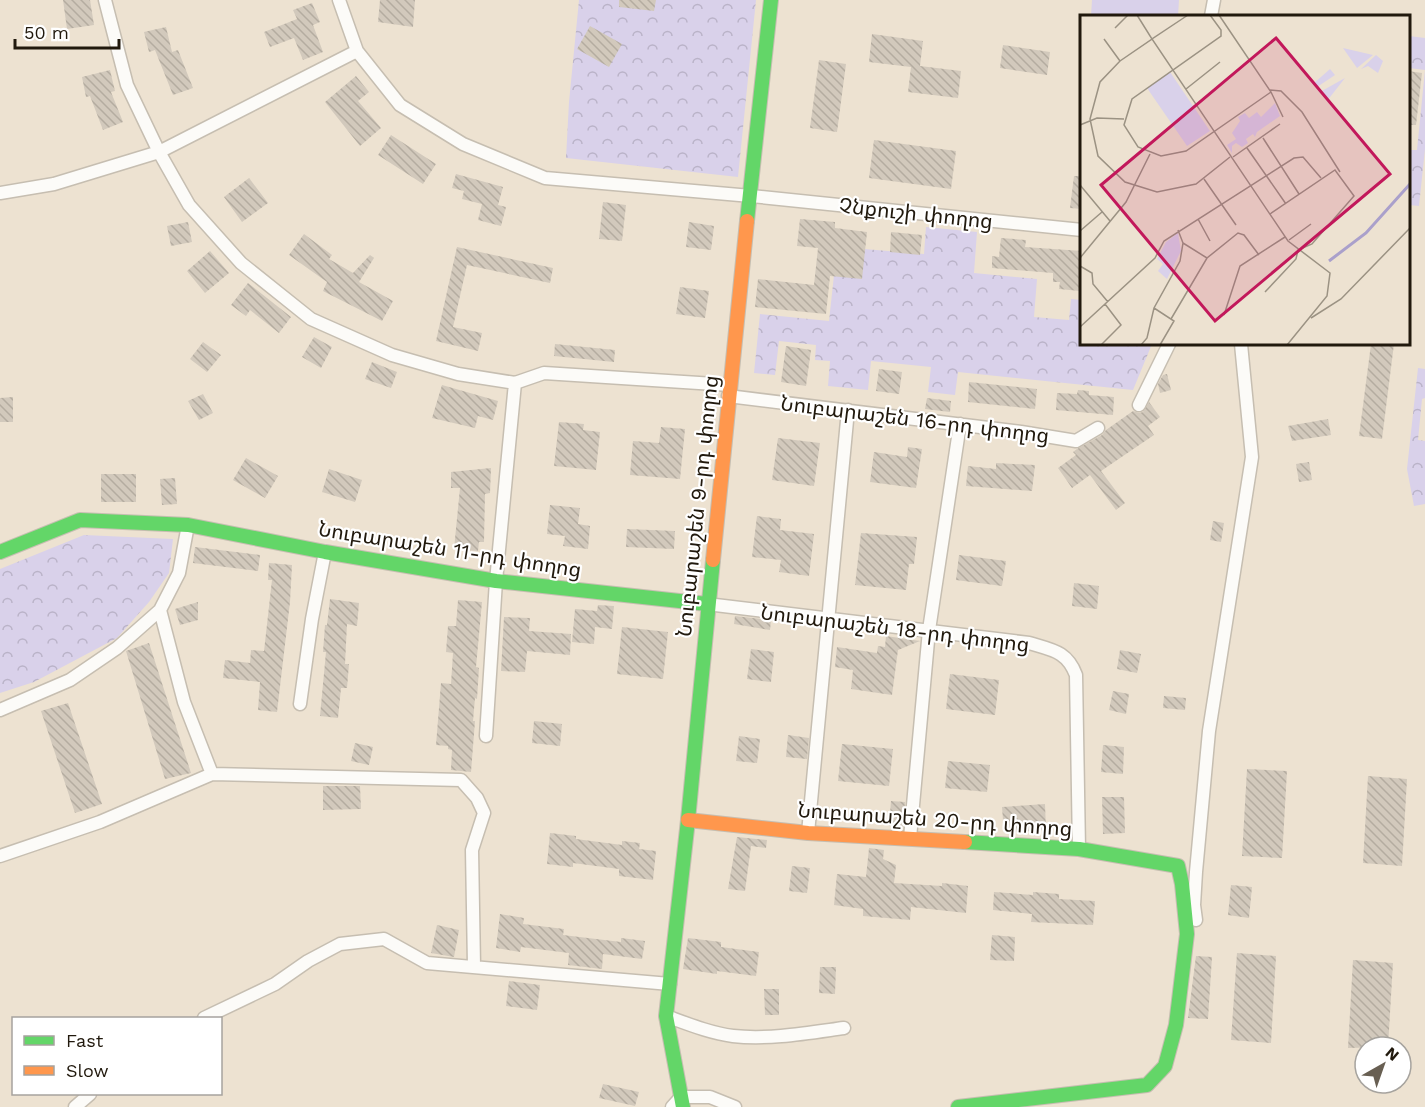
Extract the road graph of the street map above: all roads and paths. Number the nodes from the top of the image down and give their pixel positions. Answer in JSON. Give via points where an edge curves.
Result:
{"nodes":[{"id":1,"x":105,"y":0,"type":"edge"},
{"id":2,"x":339,"y":0,"type":"edge"},
{"id":3,"x":771,"y":0,"type":"edge"},
{"id":4,"x":1214,"y":0,"type":"edge"},
{"id":5,"x":1211,"y":15,"type":"edge"},
{"id":6,"x":357,"y":51,"type":"junction"},
{"id":7,"x":159,"y":152,"type":"junction"},
{"id":8,"x":0,"y":193,"type":"edge"},
{"id":9,"x":751,"y":196,"type":"junction"},
{"id":10,"x":1080,"y":230,"type":"edge"},
{"id":11,"x":1169,"y":345,"type":"edge"},
{"id":12,"x":1241,"y":345,"type":"edge"},
{"id":13,"x":515,"y":383,"type":"junction"},
{"id":14,"x":729,"y":391,"type":"junction"},
{"id":15,"x":1139,"y":405,"type":"dead end"},
{"id":16,"x":848,"y":410,"type":"junction"},
{"id":17,"x":960,"y":424,"type":"junction"},
{"id":18,"x":1098,"y":428,"type":"dead end"},
{"id":19,"x":188,"y":525,"type":"junction"},
{"id":20,"x":0,"y":552,"type":"edge"},
{"id":21,"x":325,"y":552,"type":"junction"},
{"id":22,"x":496,"y":581,"type":"junction"},
{"id":23,"x":707,"y":604,"type":"junction"},
{"id":24,"x":160,"y":610,"type":"junction"},
{"id":25,"x":828,"y":619,"type":"junction"},
{"id":26,"x":929,"y":630,"type":"junction"},
{"id":27,"x":300,"y":704,"type":"dead end"},
{"id":28,"x":0,"y":710,"type":"edge"},
{"id":29,"x":486,"y":736,"type":"dead end"},
{"id":30,"x":212,"y":774,"type":"junction"},
{"id":31,"x":688,"y":820,"type":"junction"},
{"id":32,"x":808,"y":832,"type":"junction"},
{"id":33,"x":910,"y":838,"type":"junction"},
{"id":34,"x":1079,"y":849,"type":"junction"},
{"id":35,"x":0,"y":856,"type":"edge"},
{"id":36,"x":1196,"y":920,"type":"dead end"},
{"id":37,"x":474,"y":966,"type":"junction"},
{"id":38,"x":670,"y":984,"type":"junction"},
{"id":39,"x":666,"y":1016,"type":"junction"},
{"id":40,"x":206,"y":1017,"type":"edge"},
{"id":41,"x":844,"y":1028,"type":"dead end"},
{"id":42,"x":89,"y":1095,"type":"edge"},
{"id":43,"x":678,"y":1104,"type":"edge"},
{"id":44,"x":75,"y":1107,"type":"edge"},
{"id":45,"x":735,"y":1107,"type":"edge"},
{"id":46,"x":958,"y":1107,"type":"edge"}],
"edges":[{"from":1,"to":7,"type":"street","via":[[127,85]]},
{"from":2,"to":6,"type":"street","name":"Չնքուշի փողոց"},
{"from":3,"to":9,"type":"street","name":"Նուբարաշեն 9-րդ փողոց"},
{"from":4,"to":5,"type":"street"},
{"from":6,"to":7,"type":"street"},
{"from":6,"to":9,"type":"street","name":"Չնքուշի փողոց","via":[[400,105],[463,144],[545,178]]},
{"from":7,"to":8,"type":"street","via":[[54,184]]},
{"from":7,"to":13,"type":"street","via":[[189,206],[241,262],[311,319],[392,355],[458,374]]},
{"from":9,"to":10,"type":"street","name":"Չնքուշի փողոց"},
{"from":9,"to":14,"type":"street","name":"Նուբարաշեն 9-րդ փողոց"},
{"from":11,"to":15,"type":"street"},
{"from":12,"to":36,"type":"street","via":[[1252,457],[1209,731],[1194,905]]},
{"from":13,"to":14,"type":"street","name":"Նուբարաշեն 16-րդ փողոց","via":[[544,373]]},
{"from":13,"to":22,"type":"street"},
{"from":14,"to":16,"type":"street","name":"Նուբարաշեն 16-րդ փողոց"},
{"from":14,"to":23,"type":"street","name":"Նուբարաշեն 9-րդ փողոց"},
{"from":16,"to":17,"type":"street","name":"Նուբարաշեն 16-րդ փողոց"},
{"from":16,"to":25,"type":"street"},
{"from":17,"to":18,"type":"street","name":"Նուբարաշեն 16-րդ փողոց","via":[[1076,441]]},
{"from":17,"to":26,"type":"street"},
{"from":19,"to":20,"type":"street","name":"Նուբարաշեն 11-րդ փողոց","via":[[80,520]]},
{"from":19,"to":21,"type":"street","name":"Նուբարաշեն 11-րդ փողոց"},
{"from":19,"to":24,"type":"street","via":[[179,573]]},
{"from":21,"to":22,"type":"street","name":"Նուբարաշեն 11-րդ փողոց"},
{"from":21,"to":27,"type":"street"},
{"from":22,"to":23,"type":"street","name":"Նուբարաշեն 11-րդ փողոց"},
{"from":22,"to":29,"type":"street"},
{"from":23,"to":25,"type":"street","name":"Նուբարաշեն 18-րդ փողոց"},
{"from":23,"to":31,"type":"street","name":"Նուբարաշեն 9-րդ փողոց"},
{"from":24,"to":28,"type":"street","via":[[117,648],[70,680]]},
{"from":24,"to":30,"type":"street","via":[[184,702]]},
{"from":25,"to":26,"type":"street","name":"Նուբարաշեն 18-րդ փողոց"},
{"from":25,"to":32,"type":"street"},
{"from":26,"to":33,"type":"street"},
{"from":26,"to":34,"type":"street","name":"Նուբարաշեն 18-րդ փողոց","via":[[1029,643],[1061,653],[1071,663],[1076,675]]},
{"from":30,"to":35,"type":"street","via":[[100,822]]},
{"from":30,"to":37,"type":"street","via":[[461,780],[484,813],[472,850]]},
{"from":31,"to":32,"type":"street","name":"Նուբարաշեն 20-րդ փողոց"},
{"from":31,"to":38,"type":"street","name":"Նուբարաշեն 9-րդ փողոց"},
{"from":32,"to":33,"type":"street","name":"Նուբարաշեն 20-րդ փողոց"},
{"from":33,"to":34,"type":"street","name":"Նուբարաշեն 20-րդ փողոց"},
{"from":34,"to":46,"type":"street","name":"Նուբարաշեն 20-րդ փողոց","via":[[1178,866],[1187,934],[1176,1024],[1165,1066],[1147,1085]]},
{"from":37,"to":38,"type":"street"},
{"from":37,"to":40,"type":"street","via":[[427,963],[384,939],[340,944],[275,984]]},
{"from":38,"to":39,"type":"street","name":"Նուբարաշեն 9-րդ փողոց"},
{"from":39,"to":41,"type":"street","via":[[734,1036]]},
{"from":39,"to":43,"type":"street","name":"Նուբարաշեն 9-րդ փողոց"},
{"from":42,"to":44,"type":"street"},
{"from":43,"to":45,"type":"street","via":[[710,1097]]}]}
